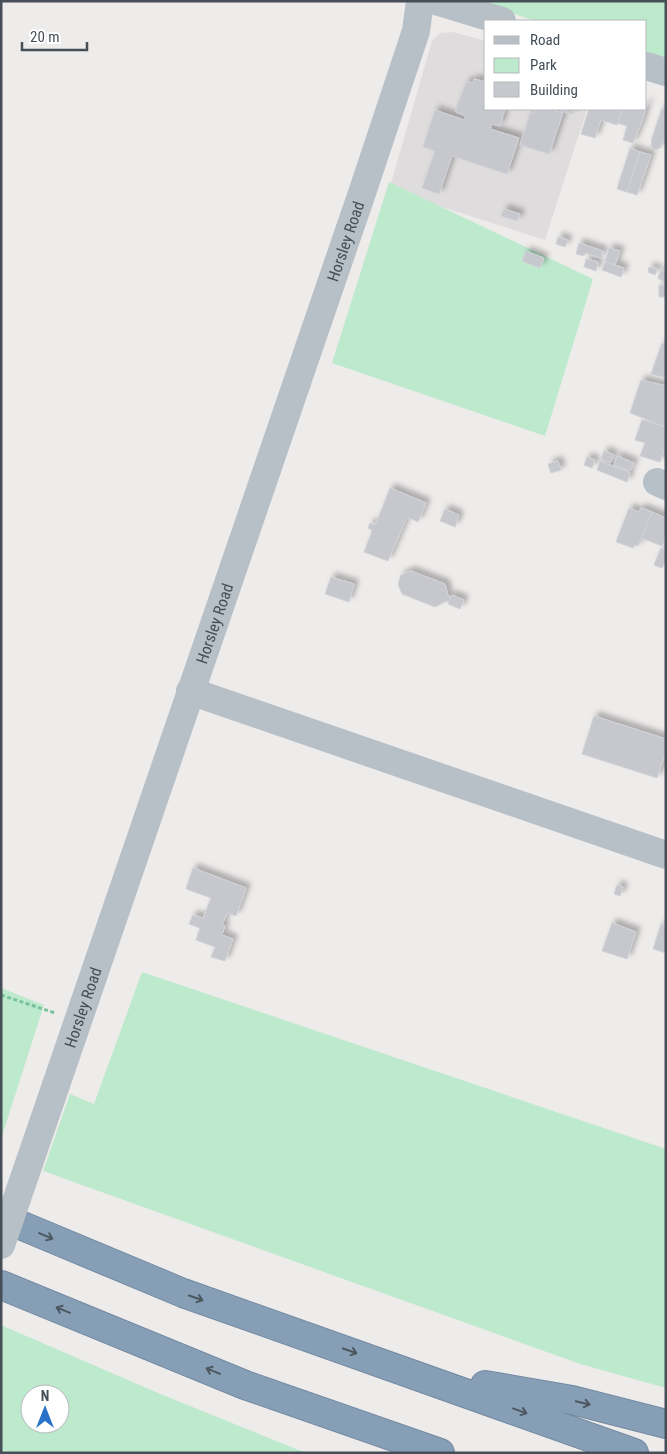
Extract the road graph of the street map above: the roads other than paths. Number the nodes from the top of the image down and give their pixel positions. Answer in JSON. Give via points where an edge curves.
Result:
{"nodes":[{"id":1,"x":420,"y":1,"type":"edge"},
{"id":2,"x":436,"y":1,"type":"edge"},
{"id":3,"x":499,"y":20,"type":"edge"},
{"id":4,"x":647,"y":66,"type":"edge"},
{"id":5,"x":666,"y":72,"type":"edge"},
{"id":6,"x":190,"y":690,"type":"junction"},
{"id":7,"x":666,"y":855,"type":"edge"},
{"id":8,"x":1,"y":1217,"type":"edge"},
{"id":9,"x":1,"y":1245,"type":"edge"},
{"id":10,"x":1,"y":1286,"type":"edge"},
{"id":11,"x":415,"y":1373,"type":"junction"},
{"id":12,"x":246,"y":1385,"type":"junction"},
{"id":13,"x":666,"y":1424,"type":"edge"},
{"id":14,"x":391,"y":1453,"type":"edge"},
{"id":15,"x":440,"y":1453,"type":"edge"},
{"id":16,"x":634,"y":1453,"type":"edge"}],
"edges":[{"from":1,"to":6,"type":"street","name":"Horsley Road","via":[[416,31],[382,134]]},
{"from":2,"to":3,"type":"street"},
{"from":4,"to":5,"type":"street"},
{"from":6,"to":7,"type":"street"},
{"from":6,"to":9,"type":"street","name":"Horsley Road","bridge":true},
{"from":8,"to":11,"type":"highway","one_way":true,"via":[[183,1293]]},
{"from":12,"to":10,"type":"highway","one_way":true},
{"from":11,"to":13,"type":"highway","one_way":true,"via":[[572,1400]]},
{"from":11,"to":16,"type":"highway","one_way":true},
{"from":12,"to":14,"type":"highway"},
{"from":12,"to":15,"type":"highway"}]}
